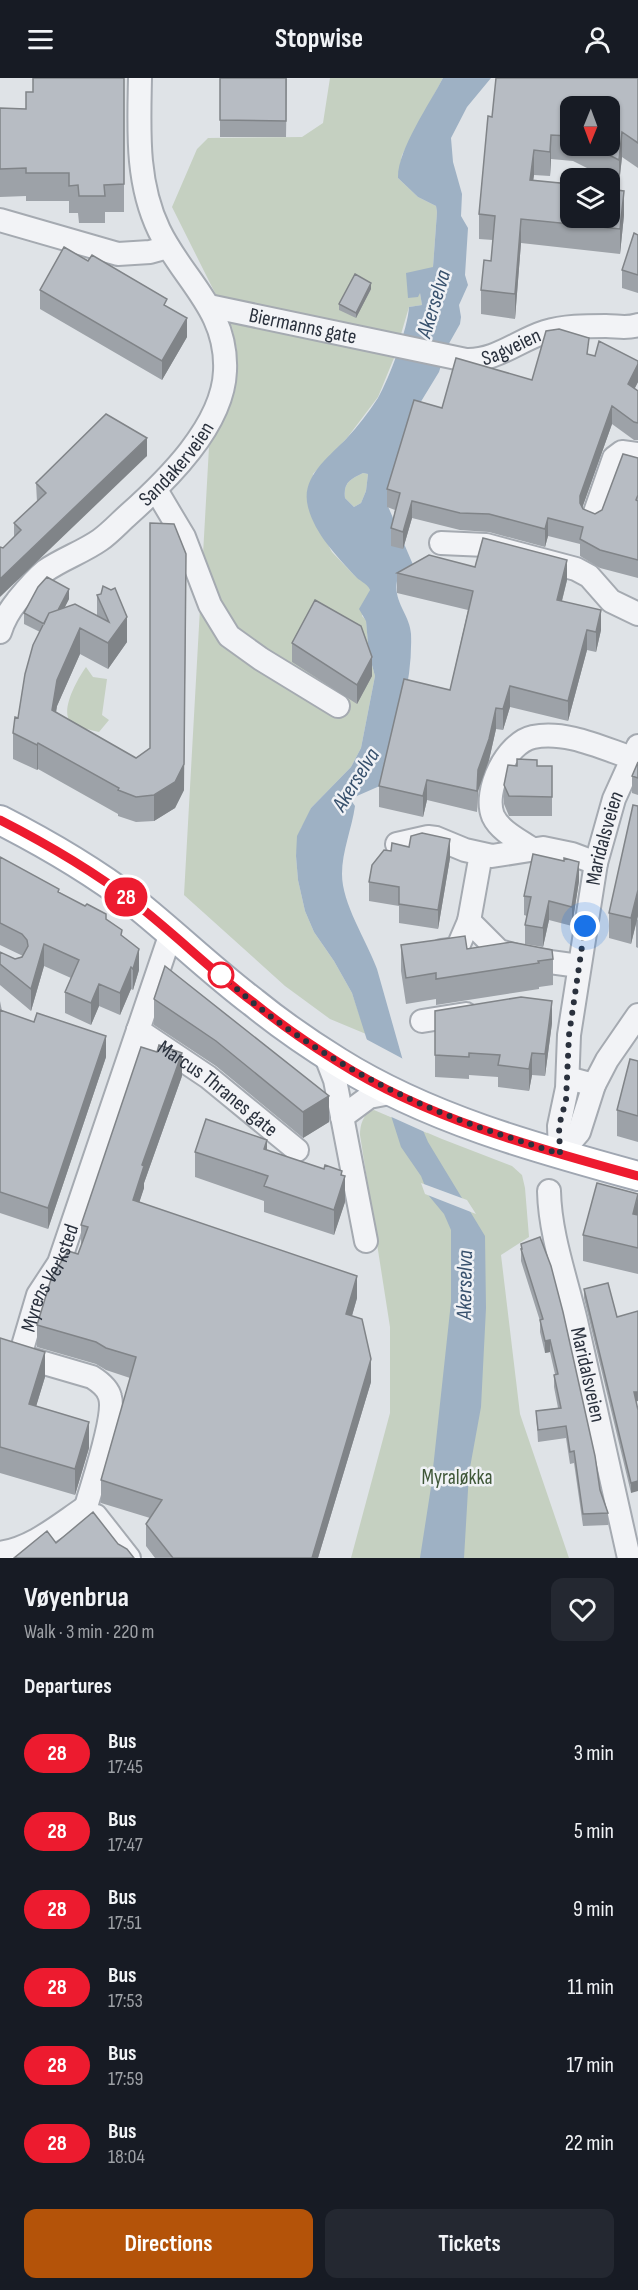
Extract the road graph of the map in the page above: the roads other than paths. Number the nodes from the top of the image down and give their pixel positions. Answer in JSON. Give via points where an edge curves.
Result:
{"nodes":[{"id":1,"x":140,"y":78,"type":"edge"},
{"id":2,"x":0,"y":220,"type":"edge"},
{"id":3,"x":168,"y":247,"type":"junction"},
{"id":4,"x":209,"y":306,"type":"junction"},
{"id":5,"x":635,"y":332,"type":"edge"},
{"id":6,"x":396,"y":345,"type":"joint"},
{"id":7,"x":638,"y":454,"type":"edge"},
{"id":8,"x":156,"y":490,"type":"junction"},
{"id":9,"x":592,"y":518,"type":"edge"},
{"id":10,"x":441,"y":543,"type":"dead end"},
{"id":11,"x":638,"y":614,"type":"edge"},
{"id":12,"x":1,"y":622,"type":"edge"},
{"id":13,"x":338,"y":706,"type":"dead end"},
{"id":14,"x":635,"y":752,"type":"edge"},
{"id":15,"x":0,"y":820,"type":"edge"},
{"id":16,"x":396,"y":844,"type":"edge"},
{"id":17,"x":532,"y":849,"type":"junction"},
{"id":18,"x":481,"y":854,"type":"junction"},
{"id":19,"x":596,"y":862,"type":"junction"},
{"id":20,"x":469,"y":921,"type":"junction"},
{"id":21,"x":171,"y":933,"type":"junction"},
{"id":22,"x":418,"y":954,"type":"edge"},
{"id":23,"x":579,"y":966,"type":"junction"},
{"id":24,"x":574,"y":997,"type":"junction"},
{"id":25,"x":548,"y":1002,"type":"edge"},
{"id":26,"x":491,"y":1010,"type":"edge"},
{"id":27,"x":638,"y":1015,"type":"edge"},
{"id":28,"x":422,"y":1021,"type":"dead end"},
{"id":29,"x":138,"y":1030,"type":"junction"},
{"id":30,"x":326,"y":1054,"type":"junction"},
{"id":31,"x":581,"y":1081,"type":"junction"},
{"id":32,"x":375,"y":1088,"type":"junction"},
{"id":33,"x":342,"y":1117,"type":"junction"},
{"id":34,"x":297,"y":1150,"type":"dead end"},
{"id":35,"x":560,"y":1154,"type":"junction"},
{"id":36,"x":638,"y":1176,"type":"edge"},
{"id":37,"x":549,"y":1191,"type":"dead end"},
{"id":38,"x":366,"y":1241,"type":"dead end"},
{"id":39,"x":86,"y":1507,"type":"junction"},
{"id":40,"x":0,"y":1553,"type":"edge"},
{"id":41,"x":129,"y":1558,"type":"edge"},
{"id":42,"x":628,"y":1558,"type":"edge"}],
"edges":[{"from":1,"to":3,"type":"street","name":"Sandakerveien","via":[[139,150],[143,177],[148,202]]},
{"from":2,"to":3,"type":"street","via":[[118,254]]},
{"from":3,"to":4,"type":"street","name":"Sandakerveien"},
{"from":4,"to":6,"type":"street","name":"Biermanns gate"},
{"from":4,"to":8,"type":"street","name":"Sandakerveien","via":[[222,339],[223,384],[204,429]]},
{"from":5,"to":6,"type":"street","name":"Sagveien","via":[[559,329],[486,358],[462,360]]},
{"from":7,"to":9,"type":"street","via":[[622,452],[614,458]]},
{"from":8,"to":12,"type":"street","name":"Sandakerveien","via":[[101,539],[31,583]]},
{"from":8,"to":13,"type":"street","via":[[184,537],[210,605],[229,636]]},
{"from":10,"to":11,"type":"street","via":[[486,545],[576,569],[589,576],[611,601]]},
{"from":14,"to":17,"type":"street","via":[[541,736],[515,745],[507,753],[494,782],[491,809],[498,824]]},
{"from":14,"to":19,"type":"street","name":"Maridalsveien","via":[[614,799]]},
{"from":15,"to":21,"type":"main road","via":[[100,879]]},
{"from":16,"to":18,"type":"street","via":[[428,837]]},
{"from":17,"to":18,"type":"street","via":[[492,856]]},
{"from":17,"to":19,"type":"street","via":[[543,848]]},
{"from":18,"to":20,"type":"street"},
{"from":19,"to":23,"type":"street","name":"Maridalsveien"},
{"from":20,"to":22,"type":"street","via":[[457,949]]},
{"from":20,"to":23,"type":"street","via":[[499,951]]},
{"from":21,"to":29,"type":"street","name":"Myrens Verksted"},
{"from":21,"to":30,"type":"main road","via":[[252,1002]]},
{"from":23,"to":24,"type":"street","name":"Maridalsveien"},
{"from":24,"to":25,"type":"street"},
{"from":24,"to":31,"type":"street","name":"Maridalsveien","via":[[569,1035]]},
{"from":26,"to":28,"type":"street"},
{"from":27,"to":31,"type":"street","via":[[607,1060]]},
{"from":29,"to":34,"type":"street","name":"Marcus Thranes gate","via":[[208,1077]]},
{"from":29,"to":39,"type":"street","name":"Myrens Verksted","via":[[59,1263],[38,1295],[20,1356],[92,1377],[110,1397],[110,1419]]},
{"from":30,"to":32,"type":"main road"},
{"from":30,"to":33,"type":"street"},
{"from":31,"to":35,"type":"street","name":"Maridalsveien","via":[[579,1132]]},
{"from":32,"to":33,"type":"street"},
{"from":32,"to":35,"type":"main road"},
{"from":33,"to":38,"type":"street"},
{"from":35,"to":36,"type":"main road"},
{"from":37,"to":42,"type":"street","name":"Maridalsveien","via":[[556,1243]]},
{"from":39,"to":40,"type":"street","via":[[40,1538]]},
{"from":39,"to":41,"type":"street"}]}
